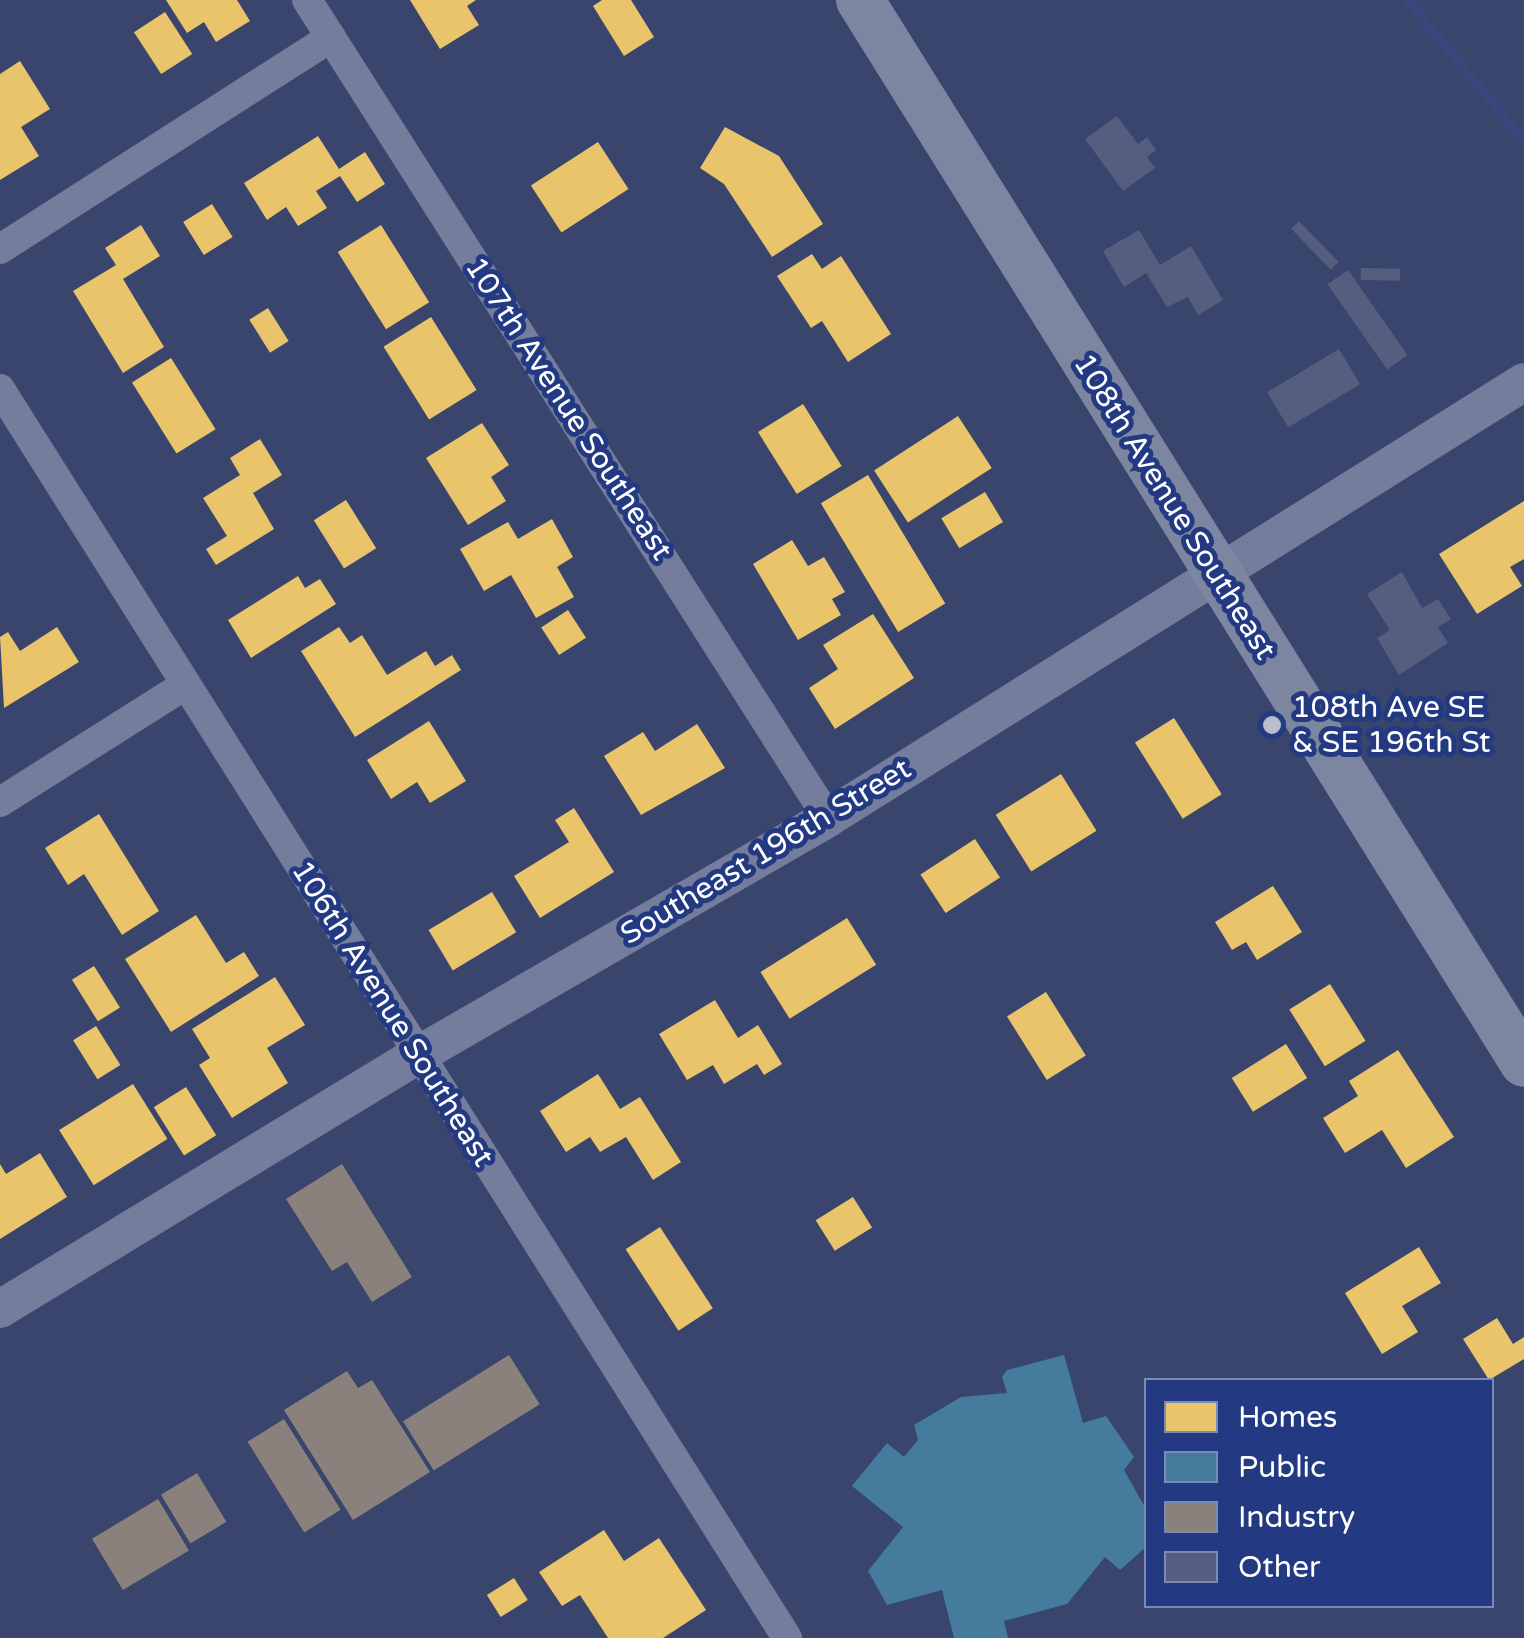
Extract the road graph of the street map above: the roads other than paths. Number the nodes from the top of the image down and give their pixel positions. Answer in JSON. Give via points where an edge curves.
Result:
{"nodes":[{"id":1,"x":308,"y":0,"type":"edge"},
{"id":2,"x":860,"y":0,"type":"edge"},
{"id":3,"x":331,"y":37,"type":"junction"},
{"id":4,"x":0,"y":249,"type":"edge"},
{"id":5,"x":1524,"y":382,"type":"edge"},
{"id":6,"x":0,"y":389,"type":"edge"},
{"id":7,"x":1216,"y":575,"type":"junction"},
{"id":8,"x":185,"y":684,"type":"junction"},
{"id":9,"x":0,"y":802,"type":"edge"},
{"id":10,"x":828,"y":818,"type":"junction"},
{"id":11,"x":418,"y":1054,"type":"junction"},
{"id":12,"x":1524,"y":1063,"type":"edge"},
{"id":13,"x":0,"y":1309,"type":"edge"},
{"id":14,"x":787,"y":1638,"type":"edge"}],
"edges":[{"from":1,"to":3,"type":"street","name":"107th Avenue Southeast"},
{"from":2,"to":7,"type":"main road","name":"108th Avenue Southeast"},
{"from":3,"to":4,"type":"street"},
{"from":3,"to":10,"type":"street","name":"107th Avenue Southeast"},
{"from":5,"to":7,"type":"street","name":"Southeast 196th Street"},
{"from":6,"to":8,"type":"street","name":"106th Avenue Southeast"},
{"from":7,"to":10,"type":"street","name":"Southeast 196th Street"},
{"from":7,"to":12,"type":"main road","name":"108th Avenue Southeast"},
{"from":8,"to":9,"type":"street"},
{"from":8,"to":11,"type":"street","name":"106th Avenue Southeast"},
{"from":10,"to":11,"type":"street","name":"Southeast 196th Street"},
{"from":11,"to":13,"type":"street","name":"Southeast 196th Street"},
{"from":11,"to":14,"type":"street","name":"106th Avenue Southeast"}]}
